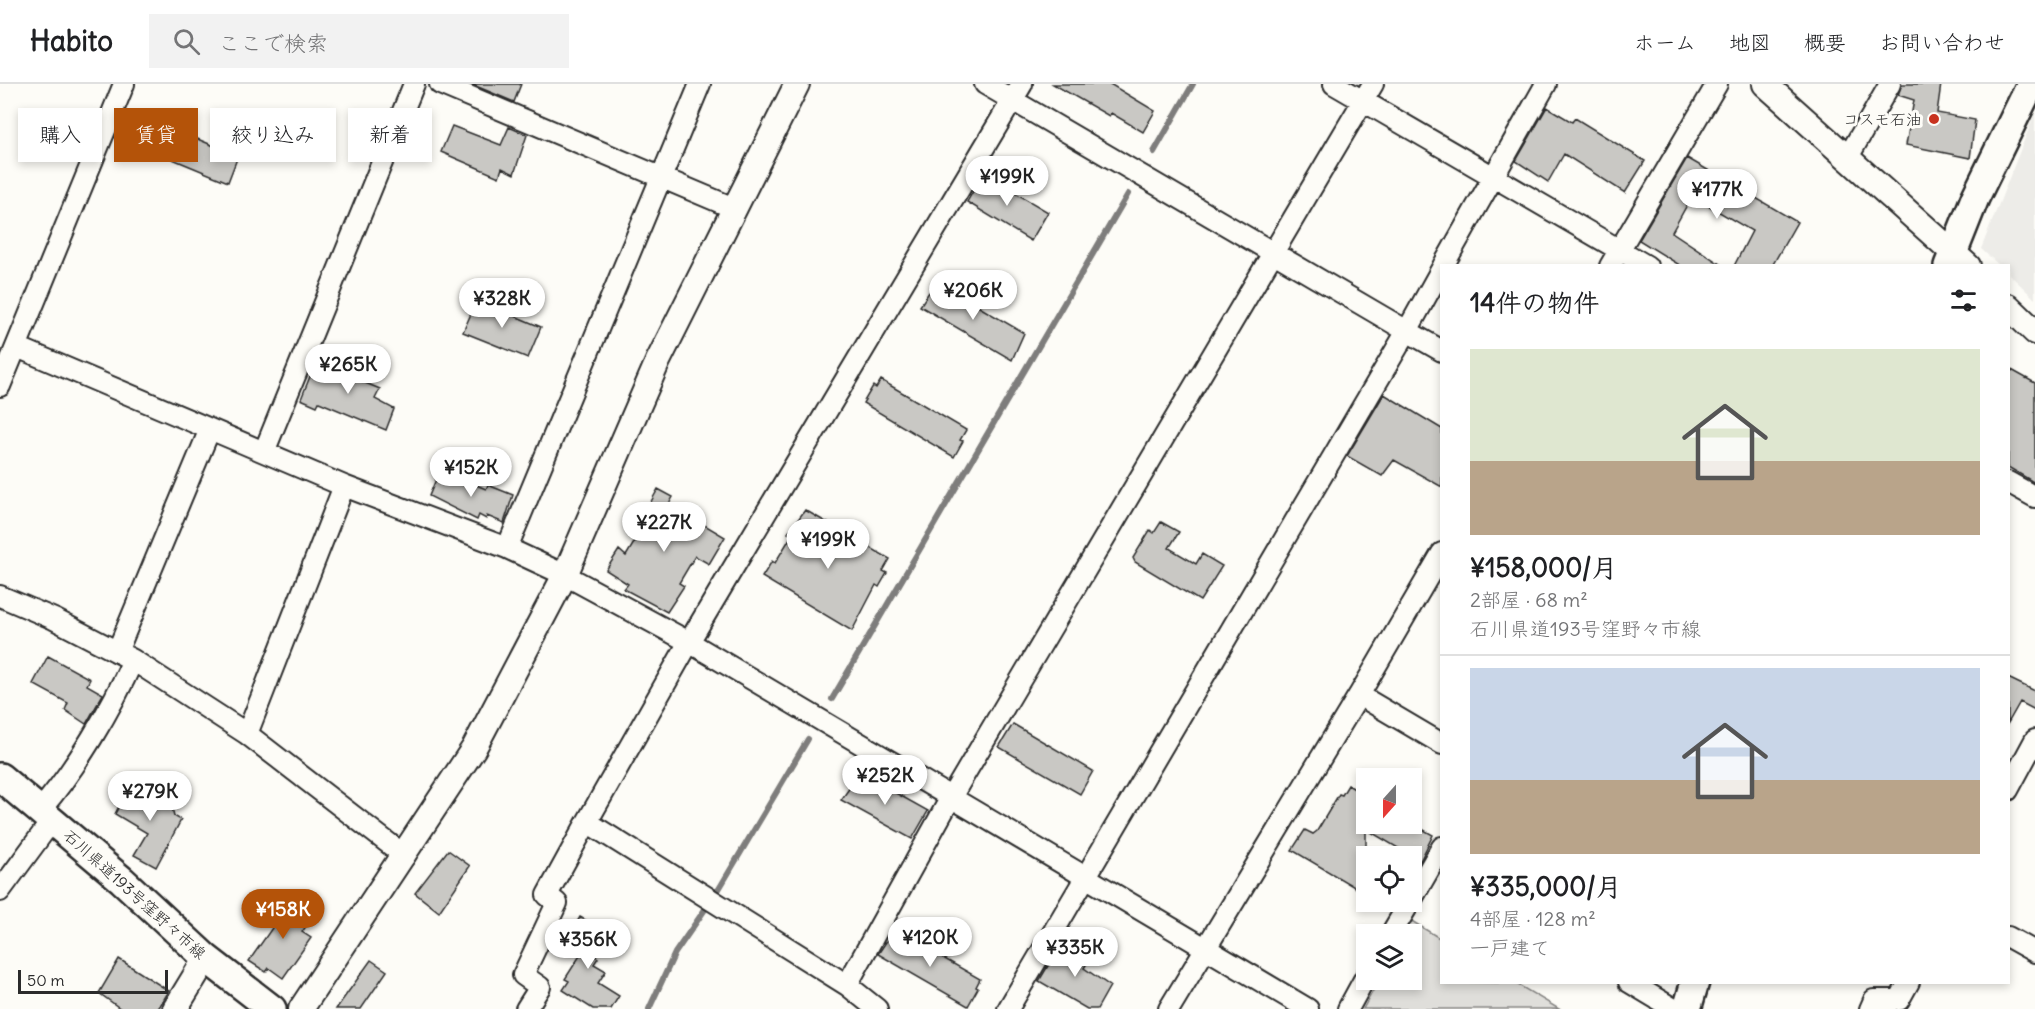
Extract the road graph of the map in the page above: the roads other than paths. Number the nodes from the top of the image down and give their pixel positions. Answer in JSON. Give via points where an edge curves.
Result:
{"nodes":[{"id":1,"x":124,"y":84,"type":"edge"},
{"id":2,"x":414,"y":84,"type":"edge"},
{"id":3,"x":440,"y":84,"type":"edge"},
{"id":4,"x":700,"y":84,"type":"edge"},
{"id":5,"x":797,"y":84,"type":"edge"},
{"id":6,"x":985,"y":84,"type":"edge"},
{"id":7,"x":1334,"y":84,"type":"edge"},
{"id":8,"x":1546,"y":84,"type":"edge"},
{"id":9,"x":1717,"y":84,"type":"edge"},
{"id":10,"x":1765,"y":84,"type":"edge"},
{"id":11,"x":1890,"y":84,"type":"edge"},
{"id":12,"x":2031,"y":84,"type":"edge"},
{"id":13,"x":1017,"y":92,"type":"edge"},
{"id":14,"x":1368,"y":92,"type":"edge"},
{"id":15,"x":1848,"y":157,"type":"junction"},
{"id":16,"x":662,"y":177,"type":"junction"},
{"id":17,"x":1491,"y":177,"type":"junction"},
{"id":18,"x":736,"y":209,"type":"junction"},
{"id":19,"x":1274,"y":251,"type":"junction"},
{"id":20,"x":1615,"y":257,"type":"edge"},
{"id":21,"x":1957,"y":261,"type":"edge"},
{"id":22,"x":1444,"y":264,"type":"edge"},
{"id":23,"x":1640,"y":264,"type":"edge"},
{"id":24,"x":1440,"y":271,"type":"edge"},
{"id":25,"x":2010,"y":308,"type":"edge"},
{"id":26,"x":1407,"y":331,"type":"junction"},
{"id":27,"x":2035,"y":332,"type":"edge"},
{"id":28,"x":17,"y":347,"type":"junction"},
{"id":29,"x":1440,"y":350,"type":"edge"},
{"id":30,"x":0,"y":386,"type":"edge"},
{"id":31,"x":210,"y":429,"type":"junction"},
{"id":32,"x":264,"y":452,"type":"junction"},
{"id":33,"x":2010,"y":483,"type":"edge"},
{"id":34,"x":344,"y":486,"type":"junction"},
{"id":35,"x":2035,"y":497,"type":"edge"},
{"id":36,"x":507,"y":548,"type":"junction"},
{"id":37,"x":1440,"y":556,"type":"edge"},
{"id":38,"x":565,"y":576,"type":"junction"},
{"id":39,"x":0,"y":596,"type":"edge"},
{"id":40,"x":689,"y":642,"type":"junction"},
{"id":41,"x":125,"y":656,"type":"junction"},
{"id":42,"x":1359,"y":695,"type":"junction"},
{"id":43,"x":247,"y":734,"type":"junction"},
{"id":44,"x":2035,"y":740,"type":"edge"},
{"id":45,"x":1440,"y":743,"type":"edge"},
{"id":46,"x":0,"y":777,"type":"edge"},
{"id":47,"x":2010,"y":786,"type":"edge"},
{"id":48,"x":950,"y":799,"type":"junction"},
{"id":49,"x":47,"y":814,"type":"junction"},
{"id":50,"x":587,"y":822,"type":"junction"},
{"id":51,"x":1440,"y":851,"type":"edge"},
{"id":52,"x":405,"y":856,"type":"junction"},
{"id":53,"x":1085,"y":876,"type":"junction"},
{"id":54,"x":1422,"y":882,"type":"edge"},
{"id":55,"x":0,"y":891,"type":"edge"},
{"id":56,"x":2010,"y":938,"type":"edge"},
{"id":57,"x":1205,"y":948,"type":"junction"},
{"id":58,"x":2035,"y":952,"type":"edge"},
{"id":59,"x":206,"y":958,"type":"junction"},
{"id":60,"x":1632,"y":984,"type":"edge"},
{"id":61,"x":1694,"y":984,"type":"edge"},
{"id":62,"x":1908,"y":984,"type":"edge"},
{"id":63,"x":847,"y":986,"type":"junction"},
{"id":64,"x":1358,"y":990,"type":"edge"},
{"id":65,"x":175,"y":1009,"type":"edge"},
{"id":66,"x":272,"y":1009,"type":"edge"},
{"id":67,"x":301,"y":1009,"type":"edge"},
{"id":68,"x":526,"y":1009,"type":"edge"},
{"id":69,"x":877,"y":1009,"type":"edge"},
{"id":70,"x":1008,"y":1009,"type":"edge"},
{"id":71,"x":1169,"y":1009,"type":"edge"},
{"id":72,"x":1308,"y":1009,"type":"edge"},
{"id":73,"x":1347,"y":1009,"type":"edge"},
{"id":74,"x":1674,"y":1009,"type":"edge"},
{"id":75,"x":1687,"y":1009,"type":"edge"},
{"id":76,"x":1870,"y":1009,"type":"edge"}],
"edges":[{"from":1,"to":28,"type":"street"},
{"from":2,"to":32,"type":"street"},
{"from":3,"to":16,"type":"street"},
{"from":4,"to":16,"type":"street"},
{"from":5,"to":18,"type":"street"},
{"from":6,"to":13,"type":"street"},
{"from":7,"to":14,"type":"street"},
{"from":8,"to":17,"type":"street"},
{"from":9,"to":20,"type":"street"},
{"from":10,"to":15,"type":"street"},
{"from":11,"to":15,"type":"street"},
{"from":12,"to":21,"type":"main road","via":[[1975,198]]},
{"from":13,"to":19,"type":"street"},
{"from":13,"to":40,"type":"street"},
{"from":14,"to":17,"type":"street"},
{"from":14,"to":19,"type":"street"},
{"from":15,"to":21,"type":"street"},
{"from":16,"to":18,"type":"street"},
{"from":16,"to":36,"type":"street"},
{"from":17,"to":20,"type":"street"},
{"from":17,"to":22,"type":"street"},
{"from":18,"to":38,"type":"street","via":[[658,361]]},
{"from":19,"to":26,"type":"street"},
{"from":19,"to":48,"type":"street"},
{"from":20,"to":23,"type":"street"},
{"from":24,"to":26,"type":"street"},
{"from":25,"to":27,"type":"street"},
{"from":26,"to":29,"type":"street"},
{"from":26,"to":53,"type":"street"},
{"from":28,"to":30,"type":"street"},
{"from":28,"to":31,"type":"street"},
{"from":31,"to":32,"type":"street"},
{"from":31,"to":41,"type":"street"},
{"from":32,"to":34,"type":"street"},
{"from":33,"to":35,"type":"street"},
{"from":34,"to":36,"type":"street"},
{"from":34,"to":43,"type":"street"},
{"from":36,"to":38,"type":"street"},
{"from":37,"to":42,"type":"street"},
{"from":38,"to":40,"type":"street"},
{"from":38,"to":52,"type":"street","via":[[474,748]]},
{"from":39,"to":41,"type":"street"},
{"from":40,"to":48,"type":"street"},
{"from":40,"to":50,"type":"street"},
{"from":41,"to":43,"type":"street"},
{"from":41,"to":49,"type":"street","via":[[115,697]]},
{"from":42,"to":45,"type":"street"},
{"from":42,"to":57,"type":"street"},
{"from":43,"to":52,"type":"street"},
{"from":44,"to":47,"type":"street"},
{"from":46,"to":49,"type":"main road","name":"石川県道193号窪野々市線"},
{"from":48,"to":53,"type":"street"},
{"from":48,"to":63,"type":"street"},
{"from":49,"to":55,"type":"street"},
{"from":49,"to":59,"type":"main road","name":"石川県道193号窪野々市線"},
{"from":50,"to":63,"type":"street"},
{"from":50,"to":68,"type":"street","via":[[547,895],[557,903],[523,975],[540,987]]},
{"from":51,"to":54,"type":"street"},
{"from":52,"to":67,"type":"street"},
{"from":53,"to":57,"type":"street"},
{"from":53,"to":70,"type":"street"},
{"from":56,"to":58,"type":"street"},
{"from":57,"to":71,"type":"street"},
{"from":57,"to":72,"type":"street"},
{"from":59,"to":65,"type":"street"},
{"from":59,"to":66,"type":"main road","name":"石川県道193号窪野々市線"},
{"from":60,"to":74,"type":"street"},
{"from":61,"to":75,"type":"main road"},
{"from":62,"to":76,"type":"street","via":[[1899,1000],[1874,1000]]},
{"from":63,"to":69,"type":"street"},
{"from":64,"to":73,"type":"street"}]}
